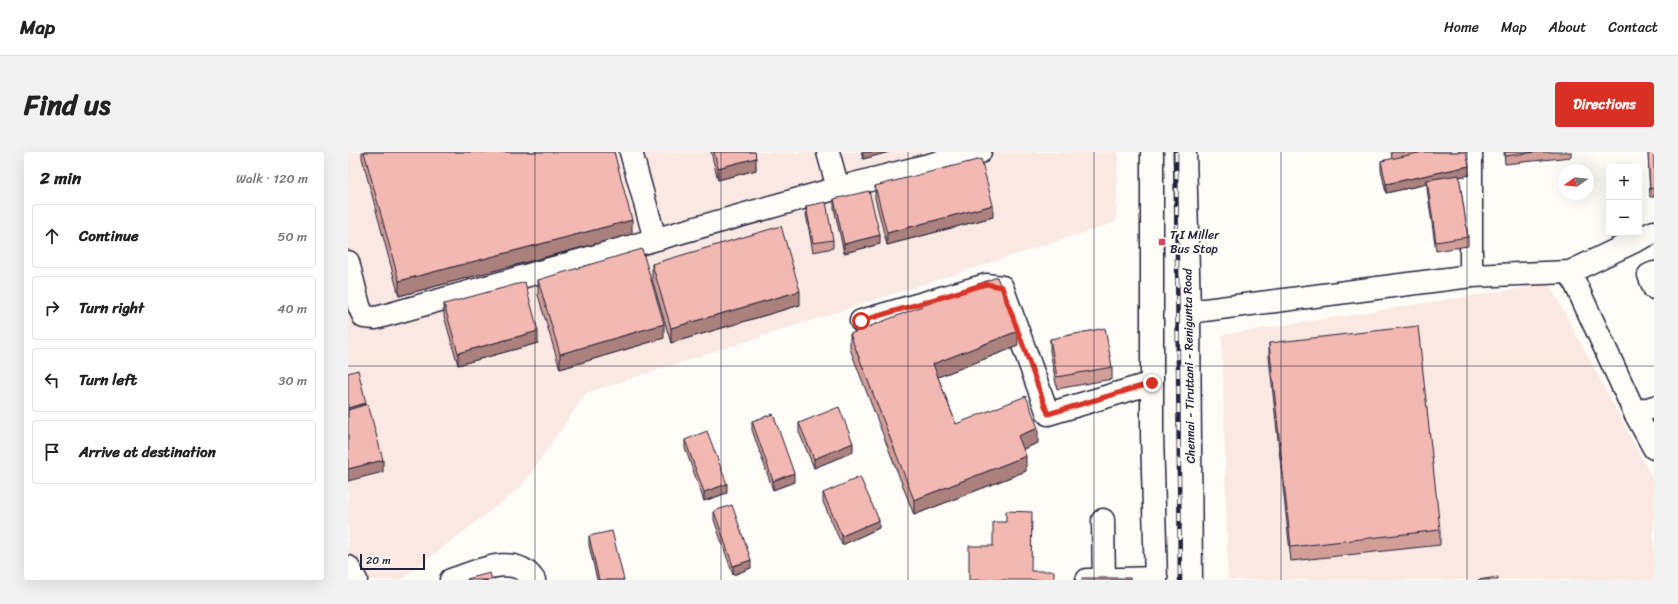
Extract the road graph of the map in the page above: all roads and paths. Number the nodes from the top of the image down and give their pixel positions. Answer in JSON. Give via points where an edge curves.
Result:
{"nodes":[{"id":1,"x":631,"y":152,"type":"edge"},
{"id":2,"x":828,"y":152,"type":"edge"},
{"id":3,"x":980,"y":152,"type":"edge"},
{"id":4,"x":1152,"y":152,"type":"edge"},
{"id":5,"x":1185,"y":152,"type":"edge"},
{"id":6,"x":1471,"y":152,"type":"edge"},
{"id":7,"x":838,"y":188,"type":"junction"},
{"id":8,"x":1654,"y":232,"type":"edge"},
{"id":9,"x":655,"y":239,"type":"junction"},
{"id":10,"x":348,"y":262,"type":"edge"},
{"id":11,"x":1570,"y":272,"type":"junction"},
{"id":12,"x":1654,"y":273,"type":"edge"},
{"id":13,"x":1471,"y":276,"type":"junction"},
{"id":14,"x":1654,"y":288,"type":"edge"},
{"id":15,"x":1189,"y":312,"type":"junction"},
{"id":16,"x":861,"y":321,"type":"dead end"},
{"id":17,"x":1152,"y":383,"type":"junction"},
{"id":18,"x":1644,"y":410,"type":"edge"},
{"id":19,"x":1652,"y":438,"type":"edge"},
{"id":20,"x":1104,"y":520,"type":"dead end"},
{"id":21,"x":348,"y":567,"type":"edge"},
{"id":22,"x":1156,"y":579,"type":"edge"},
{"id":23,"x":356,"y":580,"type":"edge"},
{"id":24,"x":451,"y":580,"type":"edge"},
{"id":25,"x":534,"y":580,"type":"edge"},
{"id":26,"x":1087,"y":580,"type":"edge"},
{"id":27,"x":1104,"y":580,"type":"edge"},
{"id":28,"x":1191,"y":580,"type":"edge"}],
"edges":[{"from":1,"to":9,"type":"main road"},
{"from":2,"to":7,"type":"main road"},
{"from":3,"to":7,"type":"main road"},
{"from":4,"to":17,"type":"main road"},
{"from":5,"to":15,"type":"main road","name":"Chennai - Tiruttani - Renigunta Road"},
{"from":6,"to":13,"type":"main road"},
{"from":7,"to":9,"type":"main road"},
{"from":8,"to":11,"type":"main road"},
{"from":9,"to":10,"type":"main road","via":[[376,318],[364,317]]},
{"from":11,"to":13,"type":"main road"},
{"from":11,"to":18,"type":"main road"},
{"from":12,"to":14,"type":"main road","via":[[1649,275]]},
{"from":13,"to":15,"type":"main road"},
{"from":15,"to":28,"type":"main road","name":"Chennai - Tiruttani - Renigunta Road"},
{"from":16,"to":17,"type":"main road","via":[[986,284],[1002,287],[1048,414]]},
{"from":17,"to":22,"type":"main road"},
{"from":18,"to":19,"type":"main road"},
{"from":20,"to":27,"type":"main road"},
{"from":21,"to":23,"type":"main road"},
{"from":22,"to":27,"type":"main road"},
{"from":24,"to":25,"type":"main road","via":[[496,565],[516,565]]},
{"from":26,"to":27,"type":"main road"}]}
